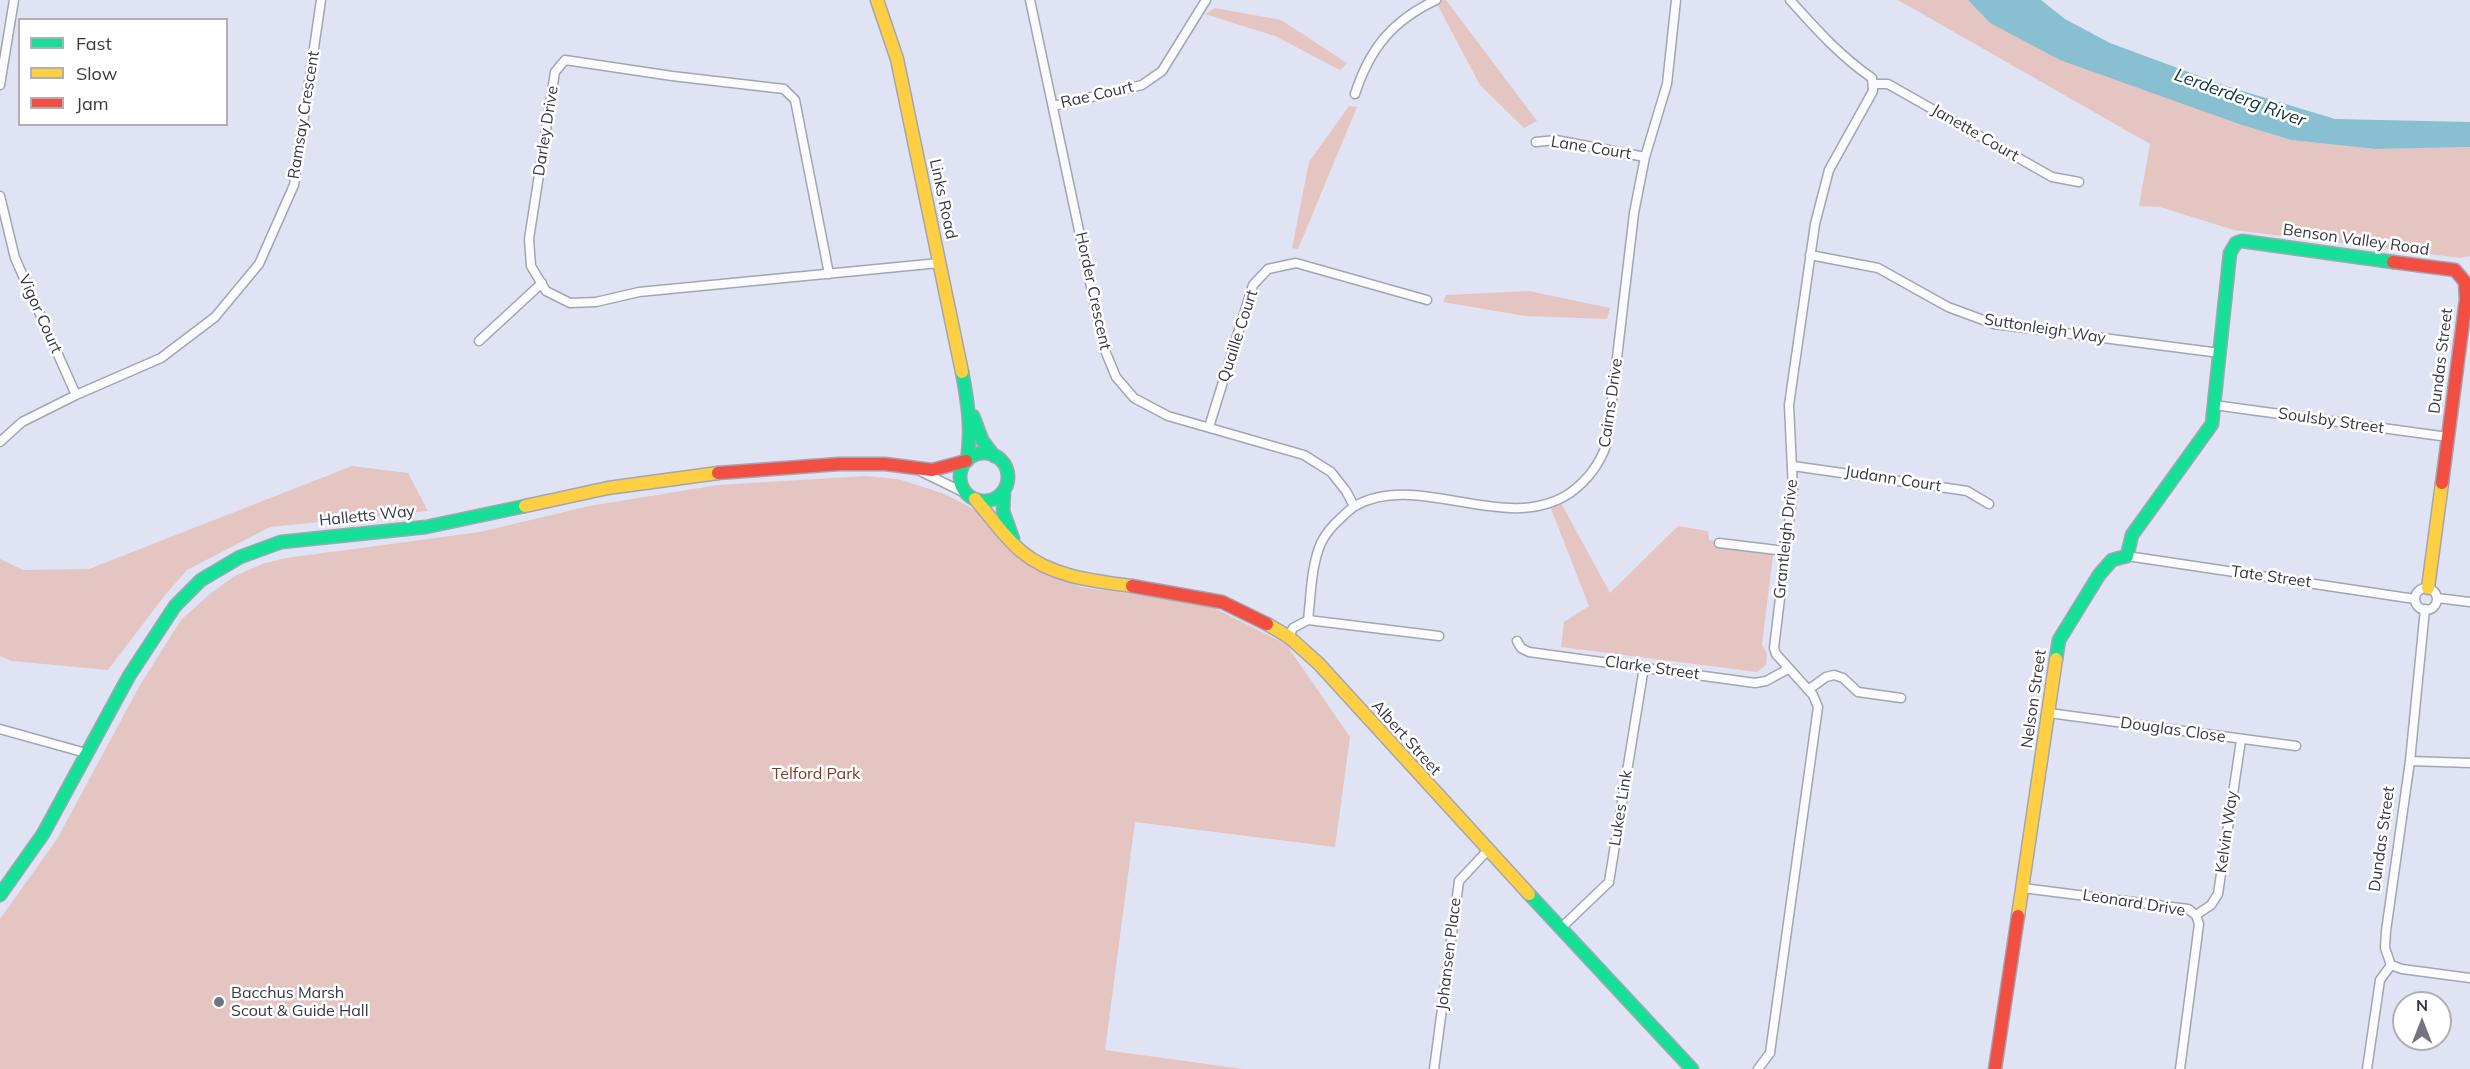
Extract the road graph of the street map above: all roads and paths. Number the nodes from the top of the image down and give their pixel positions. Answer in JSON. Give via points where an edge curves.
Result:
{"nodes":[{"id":1,"x":14,"y":0,"type":"edge"},
{"id":2,"x":321,"y":0,"type":"edge"},
{"id":3,"x":878,"y":0,"type":"edge"},
{"id":4,"x":1030,"y":0,"type":"edge"},
{"id":5,"x":1206,"y":0,"type":"edge"},
{"id":6,"x":1436,"y":0,"type":"edge"},
{"id":7,"x":1676,"y":0,"type":"edge"},
{"id":8,"x":1790,"y":0,"type":"edge"},
{"id":9,"x":1873,"y":84,"type":"junction"},
{"id":10,"x":0,"y":85,"type":"edge"},
{"id":11,"x":1355,"y":94,"type":"dead end"},
{"id":12,"x":1053,"y":106,"type":"junction"},
{"id":13,"x":1536,"y":142,"type":"dead end"},
{"id":14,"x":1646,"y":157,"type":"junction"},
{"id":15,"x":2079,"y":182,"type":"dead end"},
{"id":16,"x":0,"y":196,"type":"edge"},
{"id":17,"x":1810,"y":255,"type":"junction"},
{"id":18,"x":939,"y":263,"type":"junction"},
{"id":19,"x":829,"y":274,"type":"junction"},
{"id":20,"x":2466,"y":281,"type":"joint"},
{"id":21,"x":542,"y":283,"type":"junction"},
{"id":22,"x":1427,"y":300,"type":"dead end"},
{"id":23,"x":2468,"y":311,"type":"edge"},
{"id":24,"x":478,"y":341,"type":"dead end"},
{"id":25,"x":2220,"y":354,"type":"junction"},
{"id":26,"x":76,"y":395,"type":"junction"},
{"id":27,"x":2214,"y":405,"type":"junction"},
{"id":28,"x":969,"y":407,"type":"junction"},
{"id":29,"x":1209,"y":427,"type":"junction"},
{"id":30,"x":2448,"y":437,"type":"junction"},
{"id":31,"x":0,"y":441,"type":"edge"},
{"id":32,"x":994,"y":456,"type":"junction"},
{"id":33,"x":967,"y":461,"type":"junction"},
{"id":34,"x":1793,"y":466,"type":"junction"},
{"id":35,"x":915,"y":470,"type":"junction"},
{"id":36,"x":1004,"y":490,"type":"junction"},
{"id":37,"x":971,"y":497,"type":"junction"},
{"id":38,"x":1989,"y":504,"type":"dead end"},
{"id":39,"x":1354,"y":506,"type":"junction"},
{"id":40,"x":1719,"y":543,"type":"dead end"},
{"id":41,"x":1785,"y":551,"type":"junction"},
{"id":42,"x":1022,"y":552,"type":"junction"},
{"id":43,"x":2127,"y":556,"type":"junction"},
{"id":44,"x":2428,"y":588,"type":"junction"},
{"id":45,"x":2437,"y":598,"type":"junction"},
{"id":46,"x":2415,"y":599,"type":"junction"},
{"id":47,"x":2470,"y":602,"type":"edge"},
{"id":48,"x":2425,"y":609,"type":"junction"},
{"id":49,"x":1308,"y":620,"type":"junction"},
{"id":50,"x":1439,"y":636,"type":"dead end"},
{"id":51,"x":1289,"y":637,"type":"junction"},
{"id":52,"x":1517,"y":641,"type":"dead end"},
{"id":53,"x":1644,"y":667,"type":"junction"},
{"id":54,"x":1788,"y":669,"type":"junction"},
{"id":55,"x":1808,"y":690,"type":"junction"},
{"id":56,"x":1901,"y":698,"type":"dead end"},
{"id":57,"x":2049,"y":713,"type":"junction"},
{"id":58,"x":0,"y":729,"type":"edge"},
{"id":59,"x":2241,"y":740,"type":"junction"},
{"id":60,"x":2296,"y":746,"type":"dead end"},
{"id":61,"x":86,"y":753,"type":"junction"},
{"id":62,"x":2410,"y":761,"type":"junction"},
{"id":63,"x":2470,"y":763,"type":"edge"},
{"id":64,"x":1488,"y":850,"type":"junction"},
{"id":65,"x":2023,"y":888,"type":"junction"},
{"id":66,"x":0,"y":895,"type":"edge"},
{"id":67,"x":2196,"y":915,"type":"junction"},
{"id":68,"x":1561,"y":928,"type":"junction"},
{"id":69,"x":2391,"y":965,"type":"junction"},
{"id":70,"x":2470,"y":978,"type":"edge"},
{"id":71,"x":1434,"y":1069,"type":"edge"},
{"id":72,"x":1692,"y":1069,"type":"edge"},
{"id":73,"x":1758,"y":1069,"type":"edge"},
{"id":74,"x":1995,"y":1069,"type":"edge"},
{"id":75,"x":2180,"y":1069,"type":"edge"},
{"id":76,"x":2367,"y":1069,"type":"edge"}],
"edges":[{"from":1,"to":10,"type":"street"},
{"from":2,"to":26,"type":"street","name":"Ramsay Crescent","via":[[294,186],[259,264],[215,317],[161,358]]},
{"from":3,"to":18,"type":"street","name":"Links Road","via":[[897,59]]},
{"from":4,"to":12,"type":"street","name":"Horder Crescent"},
{"from":5,"to":12,"type":"street","name":"Rae Court","via":[[1162,71],[1142,85]]},
{"from":6,"to":11,"type":"street","via":[[1417,9],[1388,33],[1371,56]]},
{"from":7,"to":14,"type":"street","name":"Cairns Drive","via":[[1667,84]]},
{"from":8,"to":9,"type":"street","via":[[1839,52],[1872,78]]},
{"from":9,"to":15,"type":"street","name":"Janette Court","via":[[1888,84],[2052,177]]},
{"from":9,"to":17,"type":"street","name":"Grantleigh Drive","via":[[1873,91],[1829,170]]},
{"from":12,"to":29,"type":"street","name":"Horder Crescent","via":[[1110,365],[1134,398],[1168,416]]},
{"from":13,"to":14,"type":"street","name":"Lane Court","via":[[1556,140]]},
{"from":14,"to":39,"type":"street","name":"Cairns Drive","via":[[1634,213],[1607,443],[1593,472],[1560,500],[1538,507],[1518,509],[1401,496],[1377,498]]},
{"from":16,"to":26,"type":"street","name":"Vigor Court","via":[[15,258]]},
{"from":17,"to":25,"type":"street","name":"Suttonleigh Way","via":[[1878,268],[1948,307],[1994,324]]},
{"from":17,"to":34,"type":"street","name":"Grantleigh Drive","via":[[1789,405]]},
{"from":18,"to":19,"type":"street","name":"Darley Drive"},
{"from":18,"to":28,"type":"street","name":"Links Road"},
{"from":19,"to":21,"type":"street","name":"Darley Drive","via":[[639,292],[588,303],[570,303],[546,291]]},
{"from":19,"to":21,"type":"street","name":"Darley Drive","via":[[795,100],[784,89],[565,60],[555,72],[529,239],[531,266]]},
{"from":20,"to":23,"type":"street","name":"Dundas Street"},
{"from":20,"to":25,"type":"street","name":"Benson Valley Road","via":[[2455,270],[2242,241],[2230,253]]},
{"from":21,"to":24,"type":"street"},
{"from":22,"to":29,"type":"street","name":"Quaille Court","via":[[1296,263],[1268,268],[1254,285]]},
{"from":23,"to":30,"type":"street","name":"Dundas Street"},
{"from":25,"to":27,"type":"street"},
{"from":26,"to":31,"type":"street","name":"Ramsay Crescent","via":[[22,422]]},
{"from":27,"to":30,"type":"street","name":"Soulsby Street"},
{"from":27,"to":43,"type":"street","via":[[2210,428],[2132,535]]},
{"from":28,"to":32,"type":"street","name":"Links Road","via":[[982,440]]},
{"from":28,"to":33,"type":"street","name":"Links Road","via":[[971,435]]},
{"from":29,"to":39,"type":"street","name":"Horder Crescent","via":[[1304,455],[1331,472]]},
{"from":30,"to":44,"type":"street","name":"Dundas Street"},
{"from":32,"to":33,"type":"street","via":[[978,454]]},
{"from":32,"to":36,"type":"street","via":[[1008,473]]},
{"from":33,"to":35,"type":"street","name":"Halletts Way","via":[[946,468]]},
{"from":33,"to":37,"type":"street","via":[[960,479]]},
{"from":34,"to":38,"type":"street","name":"Judann Court","via":[[1960,490]]},
{"from":34,"to":41,"type":"street","name":"Grantleigh Drive"},
{"from":35,"to":37,"type":"street","name":"Halletts Way"},
{"from":35,"to":61,"type":"street","name":"Halletts Way","via":[[885,464],[839,464],[697,475],[608,488],[426,527],[281,542],[240,557],[201,580],[175,606],[129,676]]},
{"from":36,"to":37,"type":"street","via":[[991,500]]},
{"from":36,"to":42,"type":"street","via":[[1003,511],[1009,532]]},
{"from":37,"to":42,"type":"street","name":"Albert Street"},
{"from":39,"to":49,"type":"street","name":"Cairns Drive","via":[[1331,527],[1321,543]]},
{"from":40,"to":41,"type":"street"},
{"from":41,"to":54,"type":"street","name":"Grantleigh Drive","via":[[1774,648]]},
{"from":42,"to":51,"type":"street","name":"Albert Street","via":[[1053,570],[1084,579],[1222,602]]},
{"from":43,"to":46,"type":"street","name":"Tate Street"},
{"from":43,"to":57,"type":"street","name":"Nelson Street","via":[[2112,560],[2099,575],[2061,636]]},
{"from":44,"to":45,"type":"street"},
{"from":44,"to":46,"type":"street","via":[[2419,591]]},
{"from":45,"to":47,"type":"street"},
{"from":45,"to":48,"type":"street","via":[[2435,605]]},
{"from":46,"to":48,"type":"street"},
{"from":48,"to":62,"type":"street","name":"Dundas Street"},
{"from":49,"to":50,"type":"street"},
{"from":49,"to":51,"type":"street","via":[[1293,628]]},
{"from":51,"to":64,"type":"street","name":"Albert Street"},
{"from":52,"to":53,"type":"street","name":"Clarke Street","via":[[1529,652]]},
{"from":53,"to":54,"type":"street","name":"Clarke Street","via":[[1761,683]]},
{"from":53,"to":68,"type":"street","name":"Lukes Link","via":[[1609,882]]},
{"from":54,"to":55,"type":"street","name":"Grantleigh Drive"},
{"from":55,"to":56,"type":"street","via":[[1826,676],[1834,675],[1858,692]]},
{"from":55,"to":73,"type":"street","name":"Grantleigh Drive","via":[[1818,707],[1770,1053]]},
{"from":57,"to":59,"type":"street","name":"Douglas Close"},
{"from":57,"to":65,"type":"street","name":"Nelson Street"},
{"from":58,"to":61,"type":"street"},
{"from":59,"to":60,"type":"street","name":"Douglas Close"},
{"from":59,"to":67,"type":"street","name":"Kelvin Way","via":[[2218,894],[2211,905]]},
{"from":61,"to":66,"type":"street","name":"Halletts Way","via":[[44,834]]},
{"from":62,"to":63,"type":"street"},
{"from":62,"to":69,"type":"street","name":"Dundas Street","via":[[2386,932],[2385,948]]},
{"from":64,"to":68,"type":"street","name":"Albert Street"},
{"from":64,"to":71,"type":"street","name":"Johansen Place","via":[[1459,881]]},
{"from":65,"to":67,"type":"street","name":"Leonard Drive","via":[[2188,909]]},
{"from":65,"to":74,"type":"street","name":"Nelson Street"},
{"from":67,"to":75,"type":"street","name":"Leonard Drive","via":[[2199,924]]},
{"from":68,"to":72,"type":"street","name":"Albert Street"},
{"from":69,"to":70,"type":"street"},
{"from":69,"to":76,"type":"street","via":[[2380,980]]}]}
